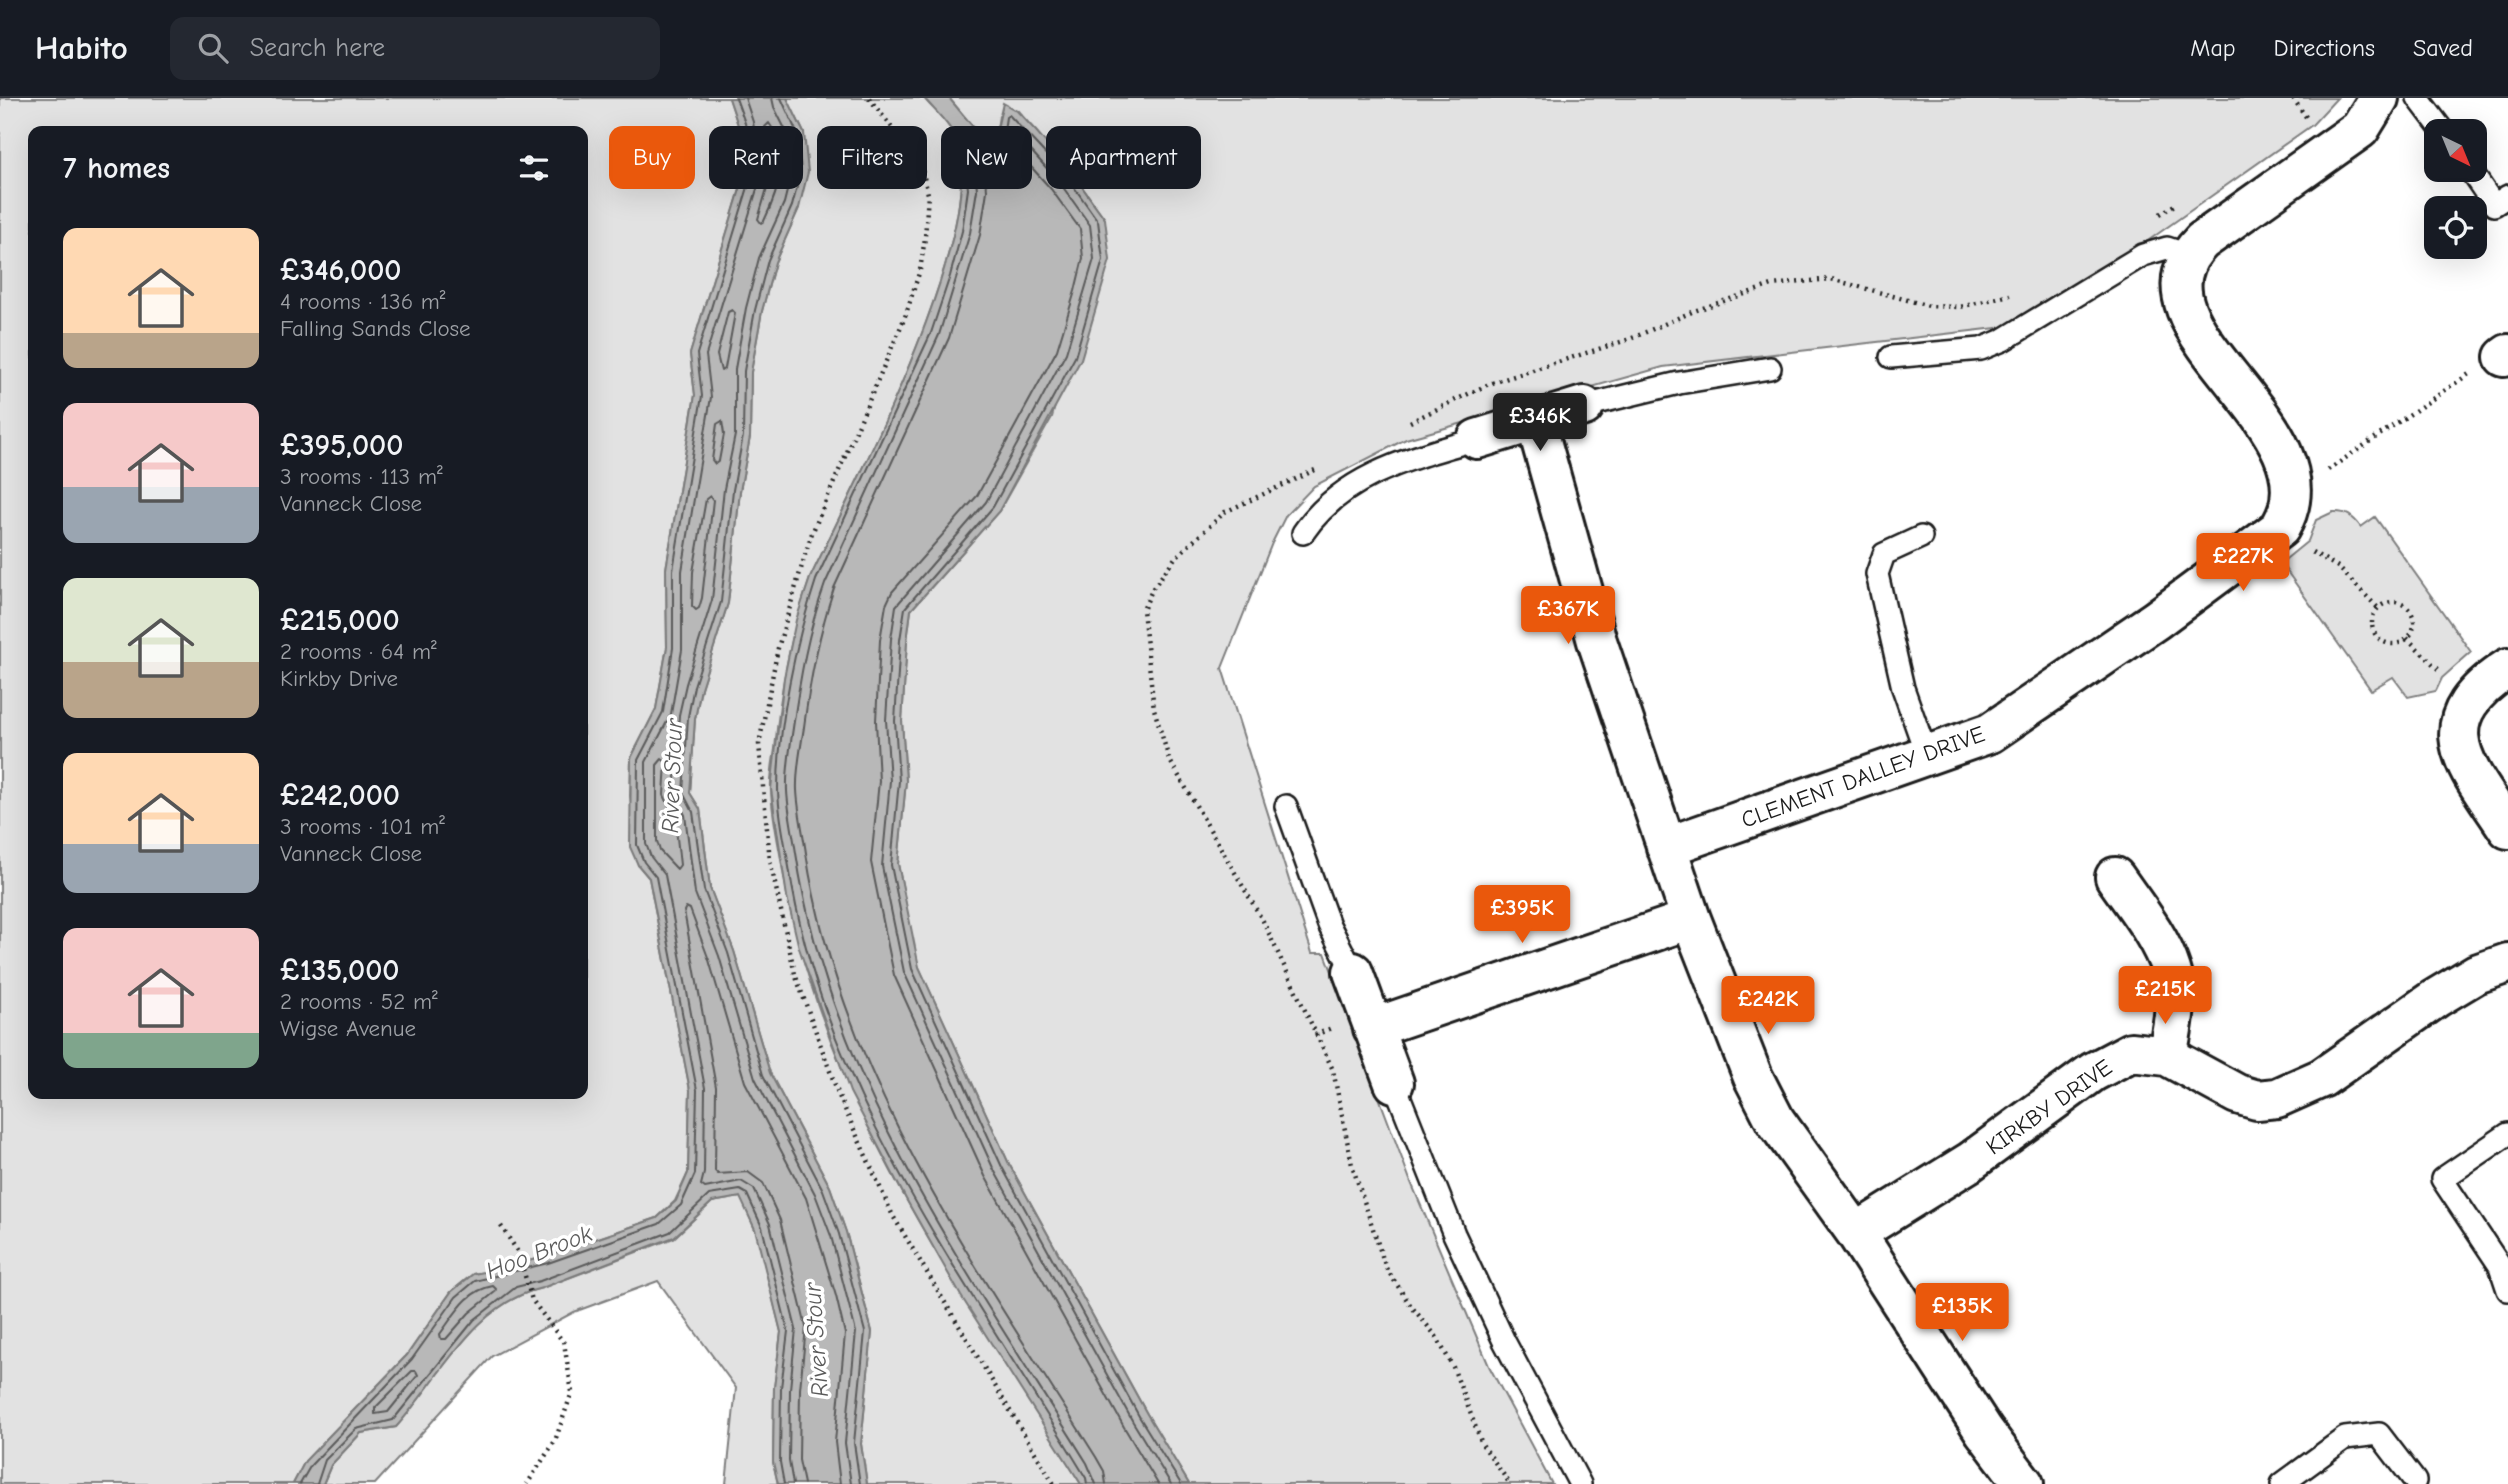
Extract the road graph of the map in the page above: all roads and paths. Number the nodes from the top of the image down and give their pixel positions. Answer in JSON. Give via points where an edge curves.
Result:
{"nodes":[{"id":1,"x":869,"y":98,"type":"edge"},
{"id":2,"x":2379,"y":98,"type":"edge"},
{"id":3,"x":2418,"y":98,"type":"edge"},
{"id":4,"x":2306,"y":116,"type":"dead end"},
{"id":5,"x":2435,"y":119,"type":"edge"},
{"id":6,"x":2294,"y":123,"type":"dead end"},
{"id":7,"x":2478,"y":182,"type":"edge"},
{"id":8,"x":2508,"y":196,"type":"edge"},
{"id":9,"x":2185,"y":199,"type":"dead end"},
{"id":10,"x":2152,"y":219,"type":"dead end"},
{"id":11,"x":2188,"y":255,"type":"junction"},
{"id":12,"x":2011,"y":295,"type":"dead end"},
{"id":13,"x":2506,"y":355,"type":"edge"},
{"id":14,"x":1891,"y":357,"type":"dead end"},
{"id":15,"x":1770,"y":368,"type":"dead end"},
{"id":16,"x":1584,"y":406,"type":"joint"},
{"id":17,"x":1535,"y":423,"type":"junction"},
{"id":18,"x":1402,"y":426,"type":"dead end"},
{"id":19,"x":1477,"y":439,"type":"joint"},
{"id":20,"x":1315,"y":470,"type":"dead end"},
{"id":21,"x":2293,"y":493,"type":"junction"},
{"id":22,"x":2280,"y":528,"type":"junction"},
{"id":23,"x":1303,"y":533,"type":"dead end"},
{"id":24,"x":1921,"y":537,"type":"dead end"},
{"id":25,"x":2379,"y":609,"type":"junction"},
{"id":26,"x":2407,"y":638,"type":"junction"},
{"id":27,"x":2508,"y":668,"type":"edge"},
{"id":28,"x":2472,"y":697,"type":"junction"},
{"id":29,"x":1927,"y":757,"type":"junction"},
{"id":30,"x":1286,"y":806,"type":"dead end"},
{"id":31,"x":2508,"y":829,"type":"edge"},
{"id":32,"x":1666,"y":848,"type":"junction"},
{"id":33,"x":2115,"y":877,"type":"dead end"},
{"id":34,"x":1691,"y":919,"type":"junction"},
{"id":35,"x":2508,"y":963,"type":"edge"},
{"id":36,"x":1353,"y":972,"type":"joint"},
{"id":37,"x":1373,"y":1028,"type":"junction"},
{"id":38,"x":2167,"y":1056,"type":"junction"},
{"id":39,"x":1394,"y":1083,"type":"joint"},
{"id":40,"x":2508,"y":1134,"type":"edge"},
{"id":41,"x":501,"y":1226,"type":"dead end"},
{"id":42,"x":1856,"y":1233,"type":"junction"},
{"id":43,"x":2508,"y":1290,"type":"edge"},
{"id":44,"x":2415,"y":1481,"type":"dead end"},
{"id":45,"x":527,"y":1484,"type":"edge"},
{"id":46,"x":1054,"y":1484,"type":"edge"},
{"id":47,"x":1510,"y":1484,"type":"edge"},
{"id":48,"x":1580,"y":1484,"type":"edge"},
{"id":49,"x":2024,"y":1484,"type":"edge"},
{"id":50,"x":2282,"y":1484,"type":"edge"}],
"edges":[{"from":1,"to":46,"type":"path","via":[[921,165],[928,194],[925,238],[905,317],[810,538],[778,648],[759,744],[770,861],[795,974],[839,1096],[892,1216]]},
{"from":2,"to":11,"type":"street","via":[[2360,129]]},
{"from":3,"to":5,"type":"lane"},
{"from":4,"to":6,"type":"path"},
{"from":7,"to":8,"type":"lane","via":[[2494,205]]},
{"from":9,"to":10,"type":"path"},
{"from":11,"to":14,"type":"lane","via":[[2167,248],[2143,255],[1981,349]]},
{"from":11,"to":21,"type":"street","via":[[2181,280],[2186,309],[2283,449]]},
{"from":12,"to":18,"type":"path","via":[[1960,307],[1929,306],[1831,279],[1772,285],[1694,310],[1630,339],[1489,384]]},
{"from":13,"to":21,"type":"path","via":[[2485,363]]},
{"from":15,"to":16,"type":"lane","via":[[1679,383]]},
{"from":16,"to":17,"type":"street"},
{"from":17,"to":19,"type":"street"},
{"from":17,"to":32,"type":"street","via":[[1597,642]]},
{"from":19,"to":23,"type":"lane","via":[[1394,463],[1318,511]]},
{"from":20,"to":47,"type":"path","via":[[1225,512],[1175,558],[1153,588],[1143,610],[1154,709],[1169,759],[1264,921],[1333,1070],[1352,1165],[1386,1268],[1436,1336],[1482,1444]]},
{"from":21,"to":22,"type":"street"},
{"from":22,"to":25,"type":"path","via":[[2338,567]]},
{"from":22,"to":29,"type":"street","name":"CLEMENT DALLEY DRIVE","via":[[2156,620],[1990,733]]},
{"from":24,"to":29,"type":"lane","via":[[1884,554],[1877,574],[1903,688]]},
{"from":25,"to":26,"type":"path","via":[[2372,625],[2379,638],[2391,644]]},
{"from":25,"to":26,"type":"path","via":[[2393,602],[2406,606],[2414,623]]},
{"from":26,"to":28,"type":"path"},
{"from":27,"to":28,"type":"street"},
{"from":28,"to":31,"type":"street","via":[[2459,724],[2459,747],[2467,769]]},
{"from":29,"to":32,"type":"street","name":"CLEMENT DALLEY DRIVE"},
{"from":30,"to":36,"type":"lane","via":[[1329,925]]},
{"from":32,"to":34,"type":"street"},
{"from":33,"to":38,"type":"street","via":[[2172,972],[2175,1017]]},
{"from":34,"to":37,"type":"street"},
{"from":34,"to":42,"type":"street","via":[[1753,1077],[1775,1120]]},
{"from":35,"to":38,"type":"street","name":"KIRKBY DRIVE","via":[[2476,974],[2322,1078],[2277,1098],[2257,1100],[2237,1094]]},
{"from":36,"to":37,"type":"street"},
{"from":37,"to":39,"type":"street"},
{"from":38,"to":42,"type":"street","name":"KIRKBY DRIVE","via":[[2131,1052],[2093,1072],[1970,1162]]},
{"from":39,"to":48,"type":"lane","via":[[1454,1234]]},
{"from":40,"to":43,"type":"lane","via":[[2442,1179],[2500,1266]]},
{"from":41,"to":45,"type":"path","via":[[518,1252],[532,1300],[564,1343],[572,1392],[555,1441]]},
{"from":42,"to":49,"type":"street","via":[[1984,1432]]},
{"from":44,"to":50,"type":"lane","via":[[2379,1434],[2345,1438]]}]}
